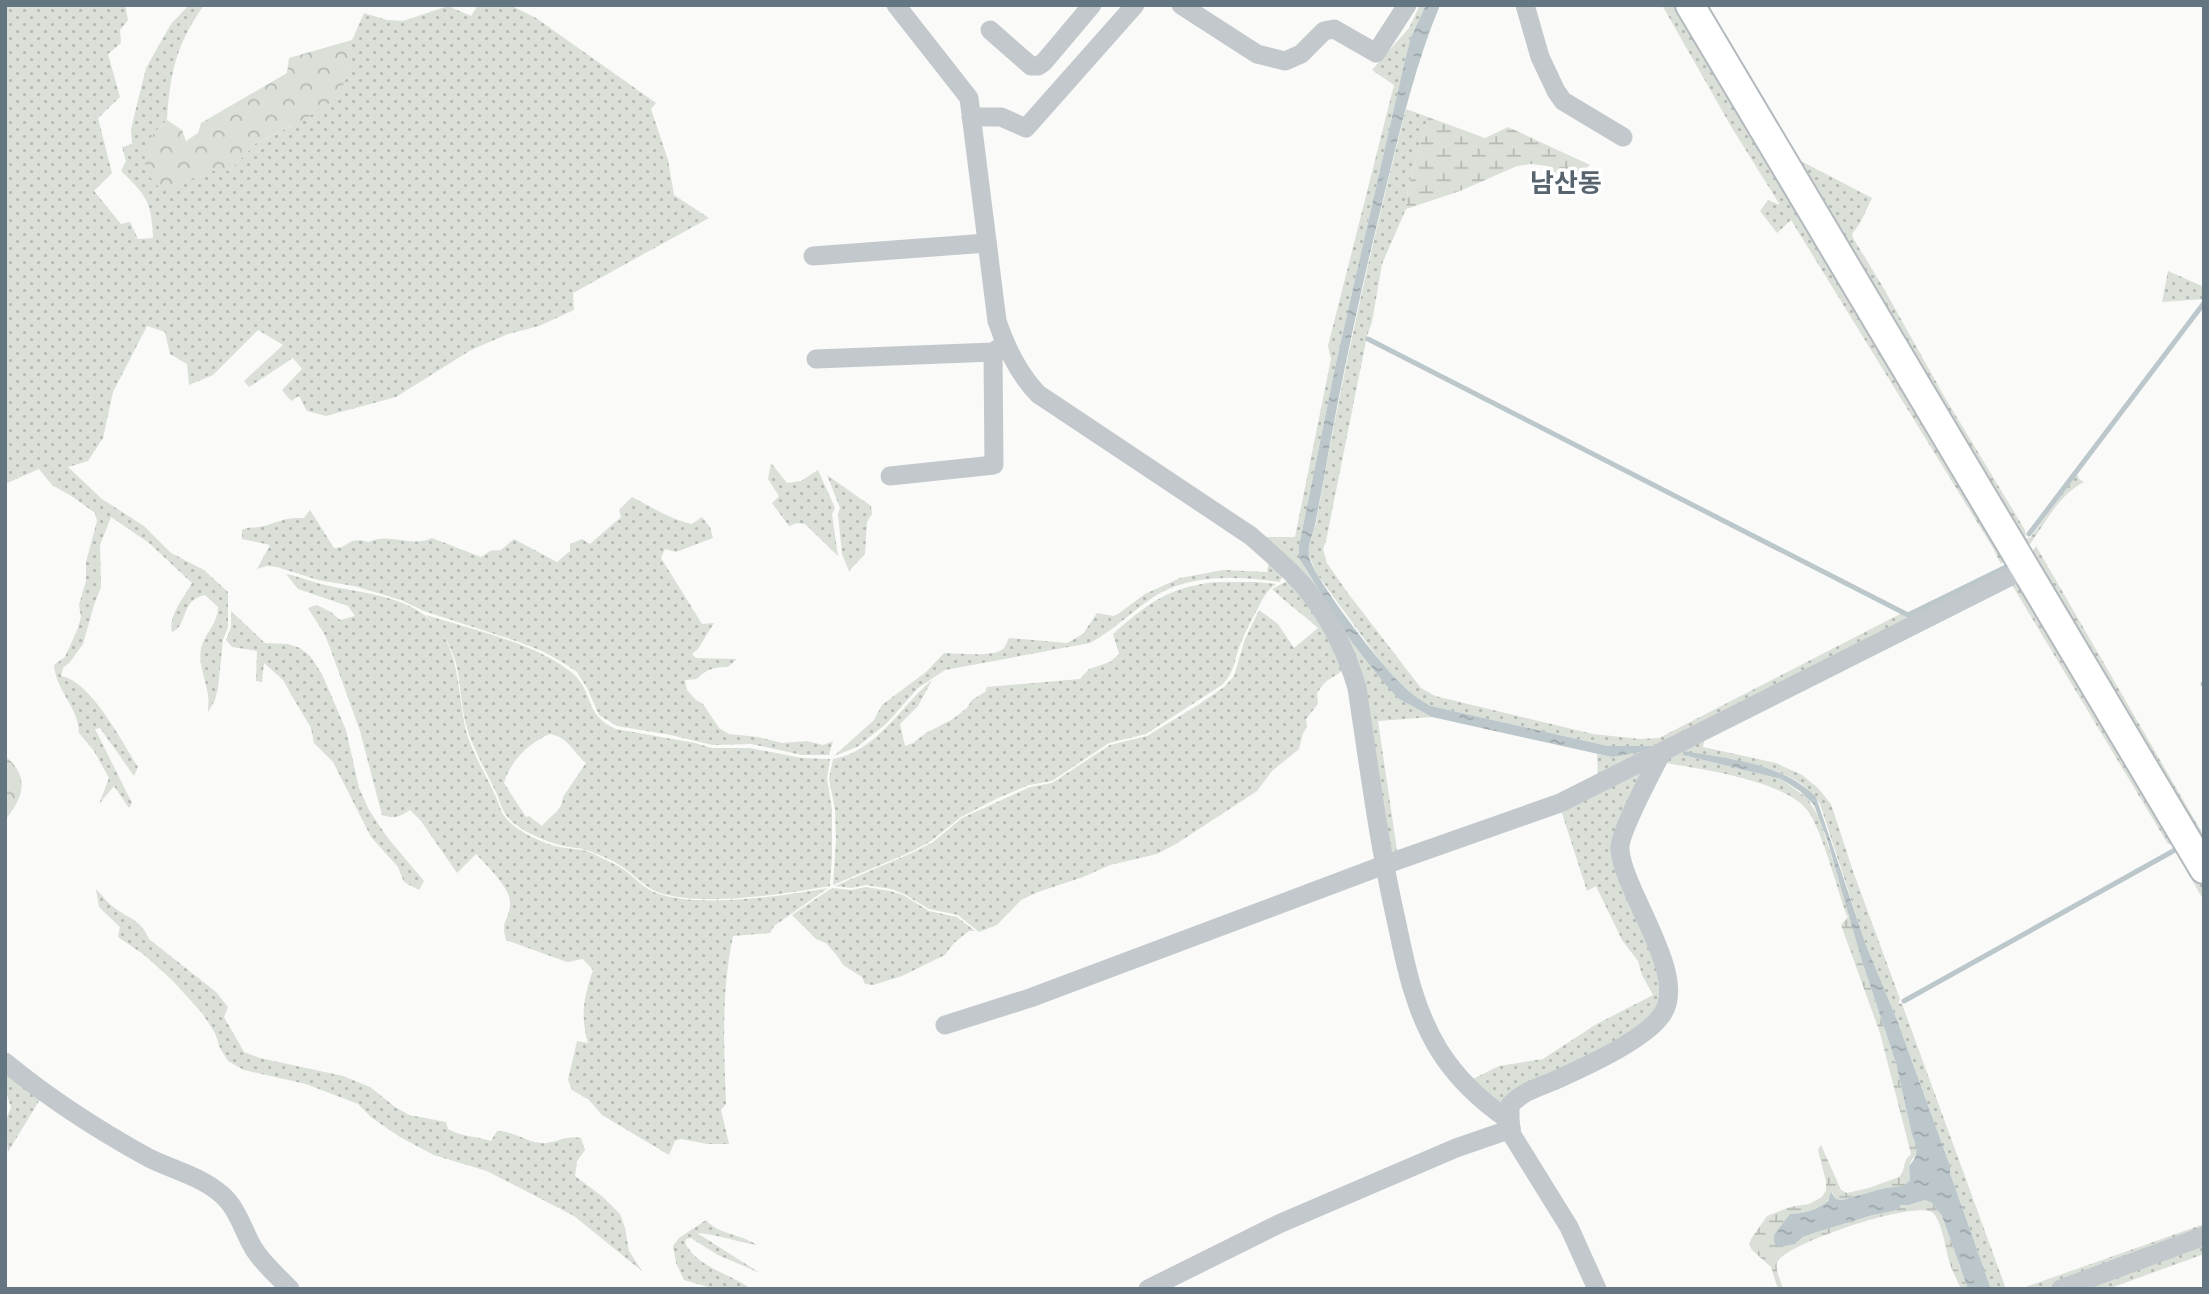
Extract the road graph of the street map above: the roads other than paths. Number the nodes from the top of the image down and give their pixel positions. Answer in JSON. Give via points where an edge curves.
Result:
{"nodes":[{"id":1,"x":896,"y":5,"type":"edge"},
{"id":2,"x":1091,"y":5,"type":"edge"},
{"id":3,"x":1135,"y":5,"type":"edge"},
{"id":4,"x":1181,"y":5,"type":"edge"},
{"id":5,"x":1525,"y":5,"type":"edge"},
{"id":6,"x":1690,"y":5,"type":"edge"},
{"id":7,"x":1402,"y":8,"type":"edge"},
{"id":8,"x":990,"y":30,"type":"dead end"},
{"id":9,"x":971,"y":117,"type":"junction"},
{"id":10,"x":1623,"y":137,"type":"dead end"},
{"id":11,"x":987,"y":243,"type":"junction"},
{"id":12,"x":813,"y":256,"type":"dead end"},
{"id":13,"x":999,"y":348,"type":"junction"},
{"id":14,"x":816,"y":359,"type":"dead end"},
{"id":15,"x":890,"y":475,"type":"dead end"},
{"id":16,"x":2025,"y":569,"type":"junction"},
{"id":17,"x":1662,"y":752,"type":"junction"},
{"id":18,"x":1384,"y":865,"type":"junction"},
{"id":19,"x":2204,"y":869,"type":"edge"},
{"id":20,"x":945,"y":1025,"type":"dead end"},
{"id":21,"x":5,"y":1062,"type":"edge"},
{"id":22,"x":1510,"y":1125,"type":"junction"},
{"id":23,"x":2204,"y":1236,"type":"edge"},
{"id":24,"x":290,"y":1289,"type":"edge"},
{"id":25,"x":1148,"y":1289,"type":"edge"},
{"id":26,"x":1597,"y":1289,"type":"edge"},
{"id":27,"x":2061,"y":1289,"type":"edge"}],
"edges":[{"from":1,"to":9,"type":"street","via":[[969,98]]},
{"from":2,"to":8,"type":"street","via":[[1038,66],[1031,66]]},
{"from":3,"to":9,"type":"street","via":[[1026,128],[1002,117]]},
{"from":4,"to":7,"type":"street","via":[[1257,54],[1285,61],[1301,54],[1324,31],[1334,29],[1376,53]]},
{"from":5,"to":10,"type":"street","via":[[1540,57],[1563,101]]},
{"from":6,"to":16,"type":"main road"},
{"from":9,"to":11,"type":"street"},
{"from":11,"to":12,"type":"street"},
{"from":11,"to":13,"type":"street"},
{"from":13,"to":14,"type":"street"},
{"from":13,"to":15,"type":"street","via":[[994,465]]},
{"from":13,"to":18,"type":"street","via":[[1038,394],[1251,536],[1314,599],[1357,688]]},
{"from":16,"to":17,"type":"street"},
{"from":16,"to":19,"type":"main road"},
{"from":17,"to":18,"type":"street","via":[[1560,803]]},
{"from":17,"to":22,"type":"street","via":[[1619,848],[1667,970],[1670,995],[1662,1015],[1647,1030],[1588,1065],[1521,1094],[1510,1105]]},
{"from":18,"to":20,"type":"street","via":[[1043,994]]},
{"from":18,"to":22,"type":"street","via":[[1408,975],[1425,1023],[1466,1086]]},
{"from":21,"to":24,"type":"street","via":[[80,1118],[213,1187],[233,1208],[258,1255]]},
{"from":22,"to":25,"type":"street","via":[[1280,1223]]},
{"from":22,"to":26,"type":"street","via":[[1569,1227]]},
{"from":23,"to":27,"type":"street"}]}
